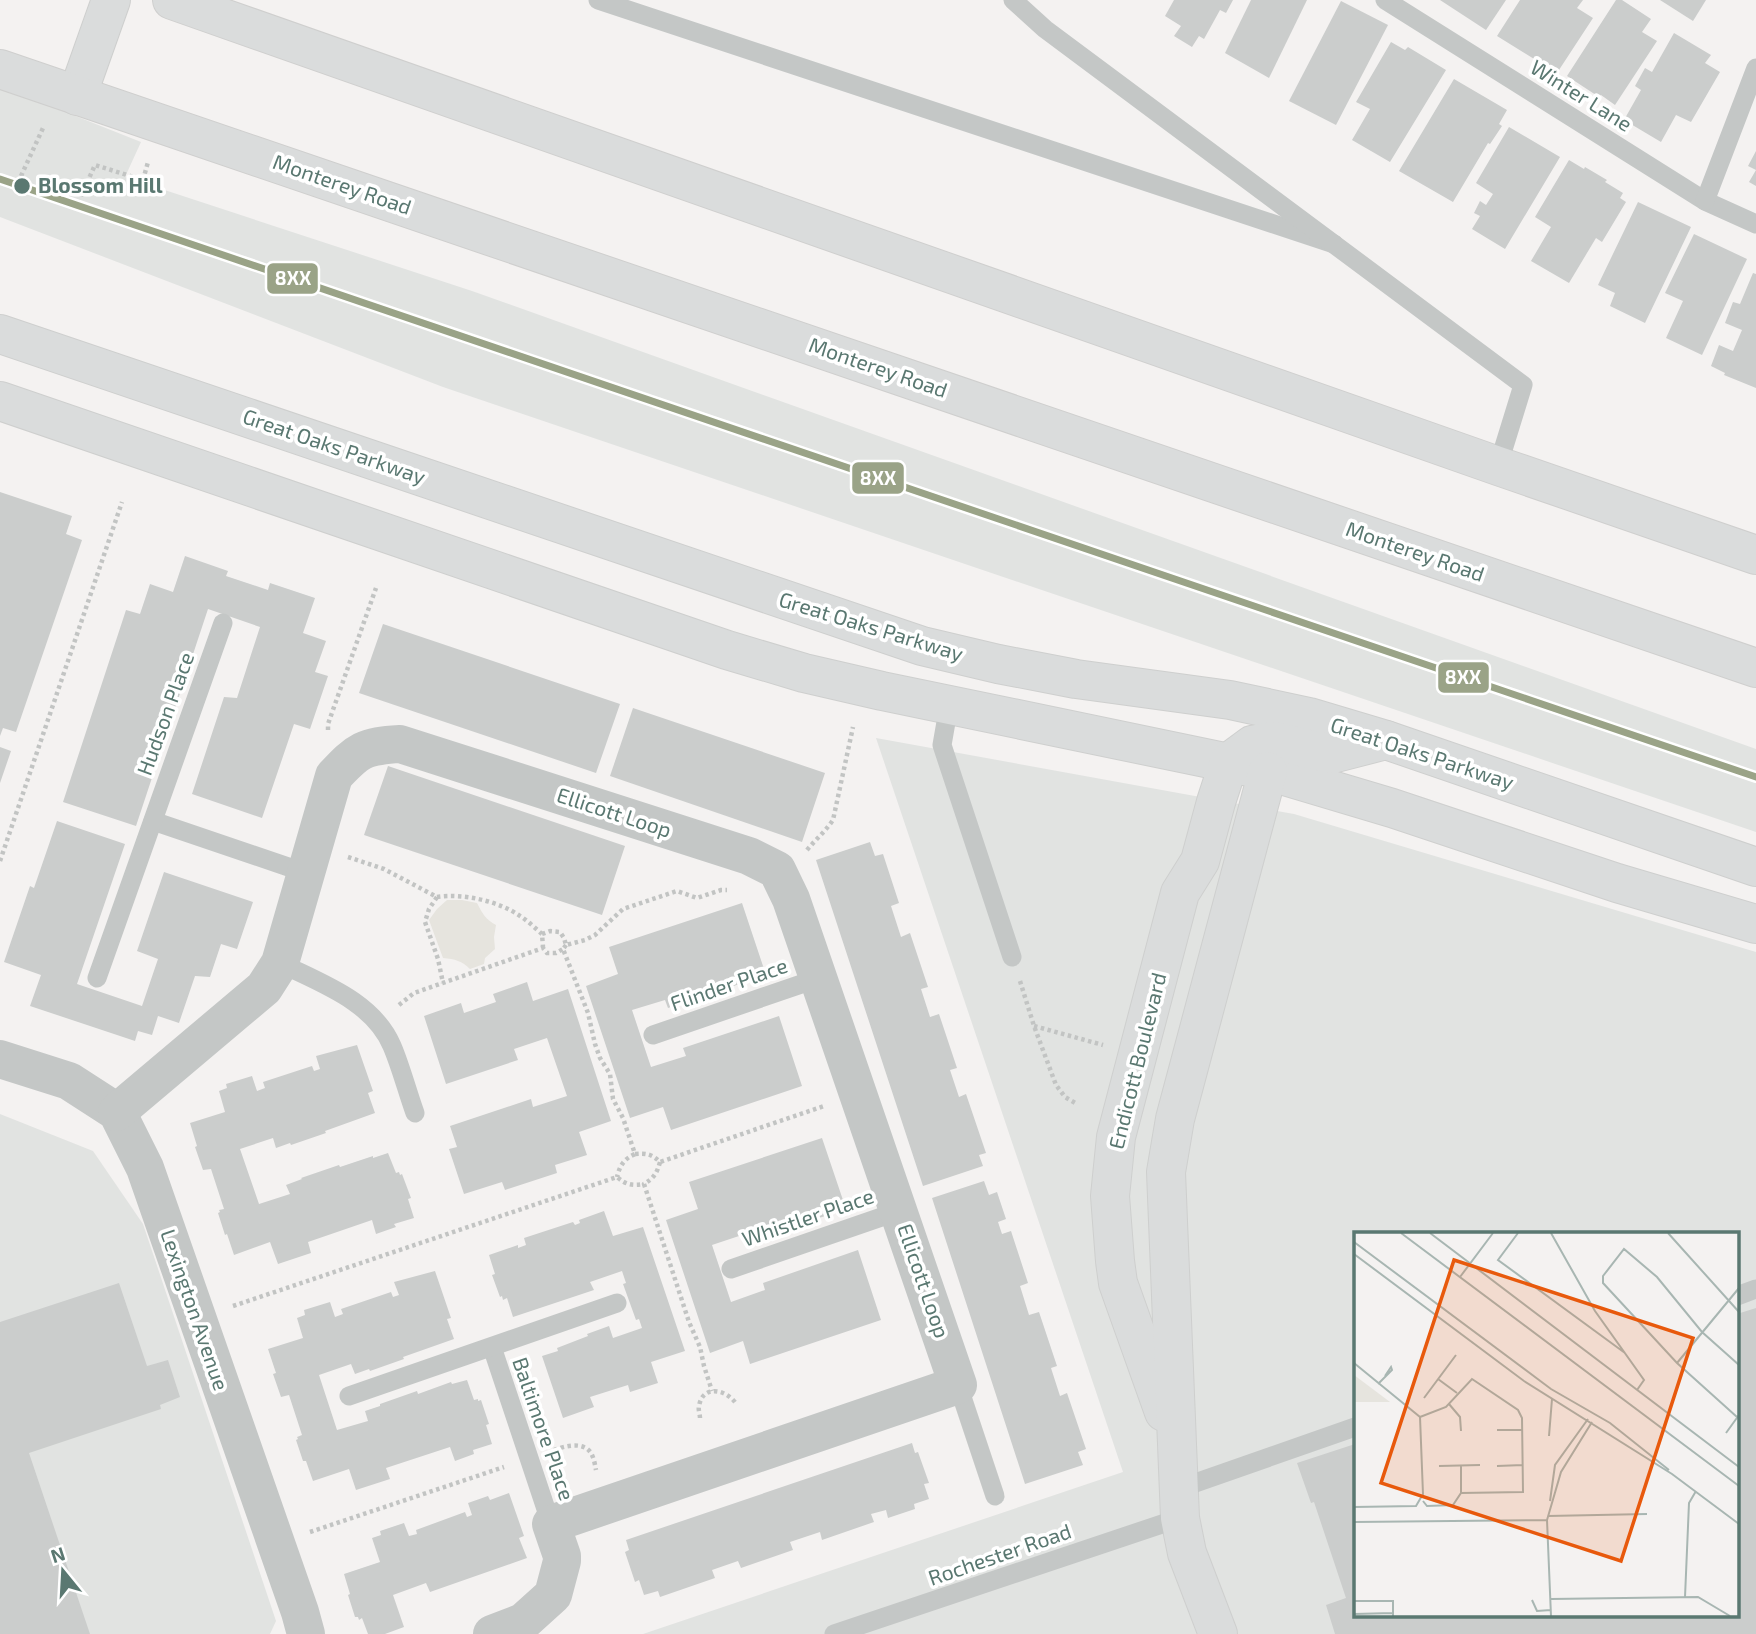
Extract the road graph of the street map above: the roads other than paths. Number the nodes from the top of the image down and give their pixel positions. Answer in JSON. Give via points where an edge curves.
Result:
{"nodes":[{"id":1,"x":111,"y":0,"type":"edge"},
{"id":2,"x":173,"y":0,"type":"edge"},
{"id":3,"x":598,"y":0,"type":"edge"},
{"id":4,"x":1013,"y":0,"type":"edge"},
{"id":5,"x":1385,"y":0,"type":"edge"},
{"id":6,"x":1756,"y":68,"type":"edge"},
{"id":7,"x":0,"y":69,"type":"edge"},
{"id":8,"x":78,"y":96,"type":"junction"},
{"id":9,"x":1705,"y":201,"type":"junction"},
{"id":10,"x":1756,"y":224,"type":"edge"},
{"id":11,"x":1334,"y":244,"type":"junction"},
{"id":12,"x":0,"y":334,"type":"edge"},
{"id":13,"x":0,"y":401,"type":"edge"},
{"id":14,"x":1498,"y":466,"type":"junction"},
{"id":15,"x":1756,"y":555,"type":"edge"},
{"id":16,"x":223,"y":623,"type":"dead end"},
{"id":17,"x":1756,"y":668,"type":"edge"},
{"id":18,"x":949,"y":705,"type":"junction"},
{"id":19,"x":1387,"y":740,"type":"junction"},
{"id":20,"x":1229,"y":762,"type":"junction"},
{"id":21,"x":1268,"y":771,"type":"junction"},
{"id":22,"x":153,"y":821,"type":"junction"},
{"id":23,"x":310,"y":859,"type":"junction"},
{"id":24,"x":1756,"y":867,"type":"edge"},
{"id":25,"x":1756,"y":924,"type":"edge"},
{"id":26,"x":1012,"y":957,"type":"road end"},
{"id":27,"x":280,"y":963,"type":"junction"},
{"id":28,"x":1160,"y":970,"type":"junction"},
{"id":29,"x":97,"y":978,"type":"dead end"},
{"id":30,"x":819,"y":978,"type":"junction"},
{"id":31,"x":1212,"y":983,"type":"junction"},
{"id":32,"x":653,"y":1035,"type":"dead end"},
{"id":33,"x":0,"y":1059,"type":"edge"},
{"id":34,"x":117,"y":1112,"type":"junction"},
{"id":35,"x":415,"y":1113,"type":"dead end"},
{"id":36,"x":899,"y":1211,"type":"junction"},
{"id":37,"x":731,"y":1269,"type":"dead end"},
{"id":38,"x":1756,"y":1289,"type":"edge"},
{"id":39,"x":1738,"y":1296,"type":"edge"},
{"id":40,"x":617,"y":1303,"type":"dead end"},
{"id":41,"x":492,"y":1347,"type":"junction"},
{"id":42,"x":958,"y":1385,"type":"junction"},
{"id":43,"x":349,"y":1396,"type":"dead end"},
{"id":44,"x":1354,"y":1427,"type":"edge"},
{"id":45,"x":1176,"y":1447,"type":"junction"},
{"id":46,"x":995,"y":1496,"type":"dead end"},
{"id":47,"x":1179,"y":1503,"type":"junction"},
{"id":48,"x":551,"y":1524,"type":"junction"},
{"id":49,"x":306,"y":1634,"type":"edge"},
{"id":50,"x":492,"y":1634,"type":"edge"},
{"id":51,"x":834,"y":1634,"type":"edge"},
{"id":52,"x":1218,"y":1634,"type":"edge"}],
"edges":[{"from":1,"to":8,"type":"main road"},
{"from":2,"to":14,"type":"main road"},
{"from":3,"to":11,"type":"lane"},
{"from":4,"to":11,"type":"lane","via":[[1056,38]]},
{"from":5,"to":9,"type":"lane","name":"Winter Lane"},
{"from":6,"to":9,"type":"lane"},
{"from":7,"to":8,"type":"main road","name":"Monterey Road"},
{"from":8,"to":17,"type":"main road","name":"Monterey Road"},
{"from":9,"to":10,"type":"lane","name":"Winter Lane"},
{"from":11,"to":14,"type":"lane","via":[[1523,385]]},
{"from":12,"to":19,"type":"main road","name":"Great Oaks Parkway","via":[[922,646],[1076,679],[1244,703]]},
{"from":13,"to":18,"type":"main road","via":[[727,650],[804,673]]},
{"from":14,"to":15,"type":"main road"},
{"from":16,"to":22,"type":"lane","name":"Hudson Place"},
{"from":18,"to":20,"type":"main road"},
{"from":18,"to":26,"type":"lane","via":[[942,745]]},
{"from":19,"to":20,"type":"main road","via":[[1332,754],[1273,740],[1252,746]]},
{"from":19,"to":24,"type":"main road","name":"Great Oaks Parkway"},
{"from":20,"to":21,"type":"main road"},
{"from":20,"to":28,"type":"main road","name":"Endicott Boulevard","via":[[1200,861],[1180,893]]},
{"from":21,"to":25,"type":"main road"},
{"from":21,"to":31,"type":"main road","name":"Endicott Boulevard"},
{"from":22,"to":23,"type":"lane"},
{"from":22,"to":29,"type":"lane","name":"Hudson Place"},
{"from":23,"to":27,"type":"street","name":"Ellicott Loop"},
{"from":23,"to":30,"type":"street","name":"Ellicott Loop","via":[[334,776],[352,756],[374,746],[400,744],[749,856],[777,870]]},
{"from":27,"to":34,"type":"street","name":"Ellicott Loop","via":[[264,988]]},
{"from":27,"to":35,"type":"lane","via":[[338,991],[377,1022],[391,1044]]},
{"from":28,"to":31,"type":"main road"},
{"from":28,"to":45,"type":"main road","name":"Endicott Boulevard","via":[[1116,1137],[1110,1196],[1118,1283]]},
{"from":30,"to":32,"type":"lane","name":"Flinder Place"},
{"from":30,"to":36,"type":"street","name":"Ellicott Loop"},
{"from":31,"to":45,"type":"main road","name":"Endicott Boulevard","via":[[1175,1119],[1166,1172]]},
{"from":33,"to":34,"type":"street","via":[[69,1081]]},
{"from":34,"to":49,"type":"street","name":"Lexington Avenue","via":[[145,1168]]},
{"from":36,"to":37,"type":"lane","name":"Whistler Place"},
{"from":36,"to":42,"type":"street","name":"Ellicott Loop"},
{"from":38,"to":39,"type":"lane"},
{"from":40,"to":41,"type":"lane","name":"Baltimore Place"},
{"from":41,"to":43,"type":"lane","name":"Baltimore Place"},
{"from":41,"to":48,"type":"lane","name":"Baltimore Place"},
{"from":42,"to":46,"type":"lane","name":"Ellicott Loop"},
{"from":42,"to":48,"type":"street"},
{"from":44,"to":47,"type":"lane","name":"Rochester Road"},
{"from":45,"to":47,"type":"main road","name":"Endicott Boulevard"},
{"from":47,"to":51,"type":"lane","name":"Rochester Road"},
{"from":47,"to":52,"type":"main road","name":"Endicott Boulevard","via":[[1187,1553]]},
{"from":48,"to":50,"type":"street","via":[[562,1556],[553,1595],[523,1622]]}]}
